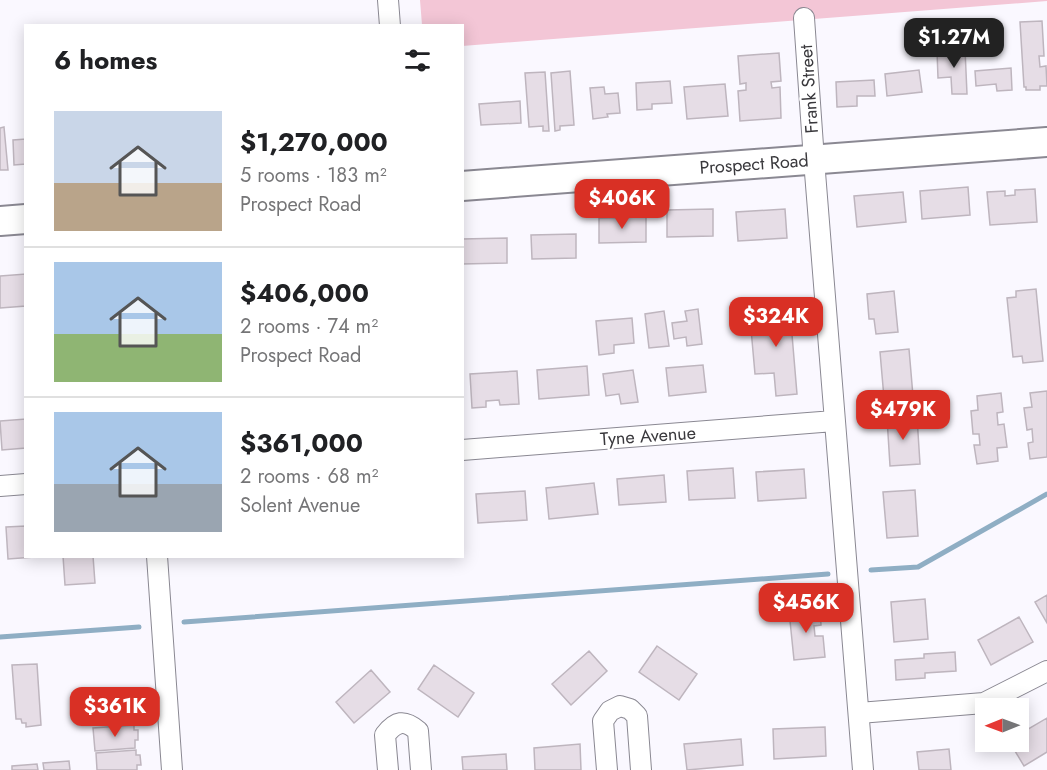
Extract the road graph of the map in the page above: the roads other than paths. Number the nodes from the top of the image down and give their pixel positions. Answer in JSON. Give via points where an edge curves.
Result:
{"nodes":[{"id":1,"x":388,"y":0,"type":"edge"},
{"id":2,"x":804,"y":18,"type":"dead end"},
{"id":3,"x":390,"y":24,"type":"edge"},
{"id":4,"x":1047,"y":142,"type":"edge"},
{"id":5,"x":814,"y":160,"type":"junction"},
{"id":6,"x":464,"y":186,"type":"edge"},
{"id":7,"x":24,"y":219,"type":"edge"},
{"id":8,"x":0,"y":221,"type":"edge"},
{"id":9,"x":834,"y":422,"type":"junction"},
{"id":10,"x":464,"y":450,"type":"edge"},
{"id":11,"x":24,"y":484,"type":"edge"},
{"id":12,"x":0,"y":486,"type":"edge"},
{"id":13,"x":157,"y":558,"type":"edge"},
{"id":14,"x":1047,"y":671,"type":"edge"},
{"id":15,"x":859,"y":713,"type":"junction"},
{"id":16,"x":172,"y":770,"type":"edge"},
{"id":17,"x":388,"y":770,"type":"edge"},
{"id":18,"x":421,"y":770,"type":"edge"},
{"id":19,"x":607,"y":770,"type":"edge"},
{"id":20,"x":641,"y":770,"type":"edge"},
{"id":21,"x":862,"y":770,"type":"edge"}],
"edges":[{"from":1,"to":3,"type":"street"},
{"from":2,"to":5,"type":"street","name":"Frank Street"},
{"from":4,"to":5,"type":"main road","name":"Prospect Road"},
{"from":5,"to":6,"type":"main road","name":"Prospect Road"},
{"from":5,"to":9,"type":"street","name":"Frank Street"},
{"from":7,"to":8,"type":"main road"},
{"from":9,"to":10,"type":"street","name":"Tyne Avenue"},
{"from":9,"to":15,"type":"street","name":"Frank Street"},
{"from":11,"to":12,"type":"street"},
{"from":13,"to":16,"type":"street"},
{"from":14,"to":15,"type":"street","via":[[984,703]]},
{"from":15,"to":21,"type":"street","name":"Frank Street"},
{"from":17,"to":18,"type":"street","via":[[385,735],[392,726],[402,723],[418,731]]},
{"from":19,"to":20,"type":"street","via":[[603,721],[620,706],[638,716]]}]}
